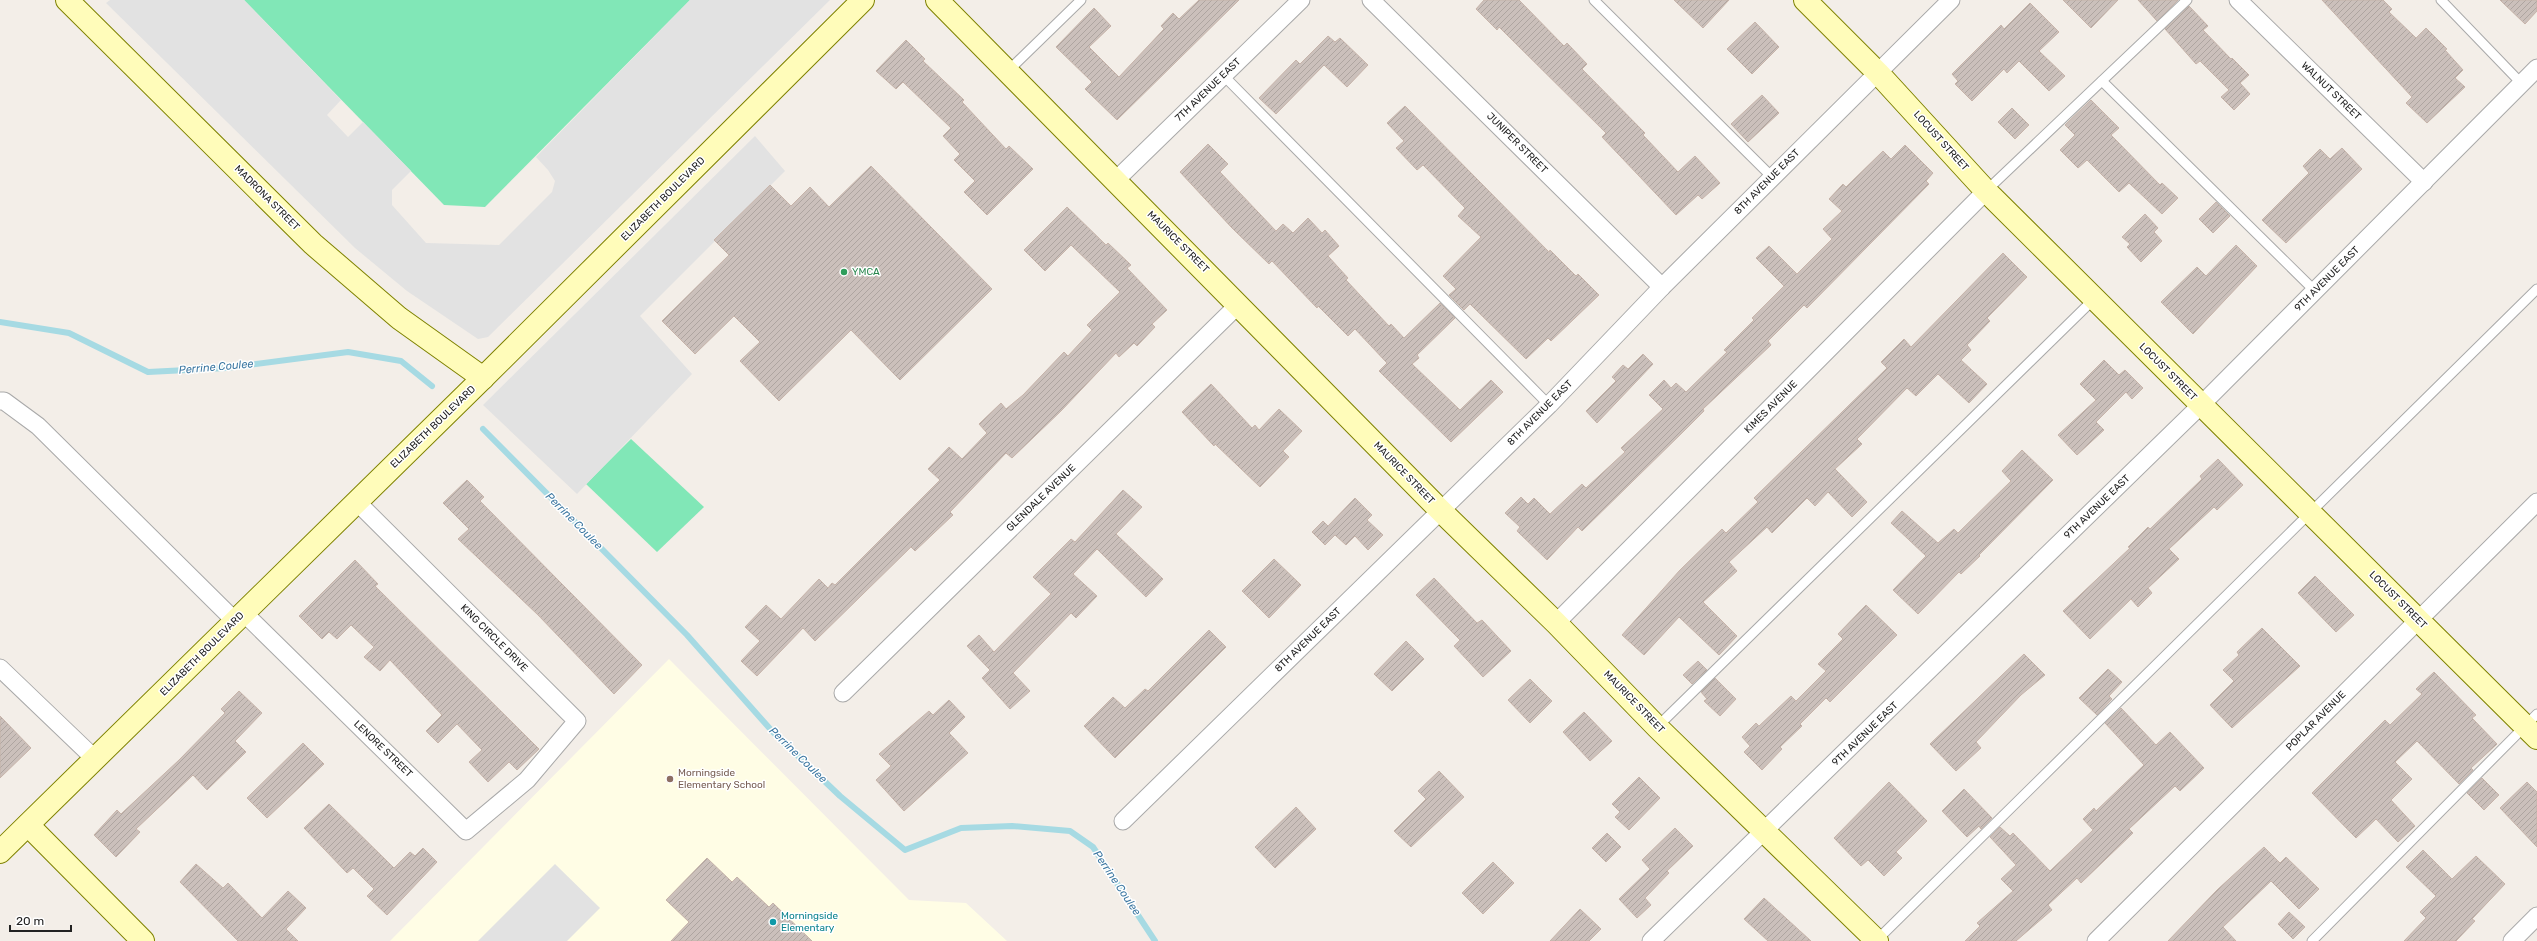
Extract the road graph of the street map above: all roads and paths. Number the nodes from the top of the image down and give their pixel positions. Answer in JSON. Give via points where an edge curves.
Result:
{"nodes":[{"id":1,"x":67,"y":0,"type":"edge"},
{"id":2,"x":863,"y":0,"type":"edge"},
{"id":3,"x":937,"y":0,"type":"edge"},
{"id":4,"x":1081,"y":0,"type":"edge"},
{"id":5,"x":1300,"y":0,"type":"edge"},
{"id":6,"x":1372,"y":0,"type":"edge"},
{"id":7,"x":1594,"y":0,"type":"edge"},
{"id":8,"x":1805,"y":0,"type":"edge"},
{"id":9,"x":1952,"y":0,"type":"edge"},
{"id":10,"x":2187,"y":0,"type":"edge"},
{"id":11,"x":2238,"y":0,"type":"edge"},
{"id":12,"x":2441,"y":0,"type":"edge"},
{"id":13,"x":2537,"y":68,"type":"edge"},
{"id":14,"x":1008,"y":71,"type":"junction"},
{"id":15,"x":1878,"y":73,"type":"junction"},
{"id":16,"x":1223,"y":75,"type":"junction"},
{"id":17,"x":2102,"y":81,"type":"junction"},
{"id":18,"x":2521,"y":83,"type":"junction"},
{"id":19,"x":1772,"y":177,"type":"junction"},
{"id":20,"x":1116,"y":180,"type":"junction"},
{"id":21,"x":2424,"y":182,"type":"junction"},
{"id":22,"x":1986,"y":191,"type":"junction"},
{"id":23,"x":1662,"y":287,"type":"junction"},
{"id":24,"x":2537,"y":289,"type":"edge"},
{"id":25,"x":2315,"y":291,"type":"junction"},
{"id":26,"x":2094,"y":299,"type":"junction"},
{"id":27,"x":1239,"y":304,"type":"junction"},
{"id":28,"x":483,"y":378,"type":"junction"},
{"id":29,"x":0,"y":401,"type":"edge"},
{"id":30,"x":1549,"y":405,"type":"junction"},
{"id":31,"x":2201,"y":405,"type":"junction"},
{"id":32,"x":357,"y":502,"type":"junction"},
{"id":33,"x":2537,"y":502,"type":"edge"},
{"id":34,"x":1440,"y":510,"type":"junction"},
{"id":35,"x":2311,"y":514,"type":"junction"},
{"id":36,"x":239,"y":617,"type":"junction"},
{"id":37,"x":2417,"y":619,"type":"junction"},
{"id":38,"x":1556,"y":623,"type":"junction"},
{"id":39,"x":0,"y":668,"type":"edge"},
{"id":40,"x":843,"y":692,"type":"dead end"},
{"id":41,"x":2533,"y":726,"type":"edge"},
{"id":42,"x":1658,"y":727,"type":"junction"},
{"id":43,"x":95,"y":759,"type":"junction"},
{"id":44,"x":527,"y":780,"type":"joint"},
{"id":45,"x":1123,"y":821,"type":"dead end"},
{"id":46,"x":28,"y":825,"type":"junction"},
{"id":47,"x":1766,"y":830,"type":"junction"},
{"id":48,"x":0,"y":852,"type":"edge"},
{"id":49,"x":2537,"y":916,"type":"edge"},
{"id":50,"x":143,"y":941,"type":"edge"},
{"id":51,"x":1651,"y":941,"type":"edge"},
{"id":52,"x":1877,"y":941,"type":"edge"},
{"id":53,"x":2096,"y":941,"type":"edge"},
{"id":54,"x":2312,"y":941,"type":"edge"},
{"id":55,"x":2512,"y":941,"type":"edge"}],
"edges":[{"from":1,"to":28,"type":"street","name":"MADRONA STREET","via":[[313,244],[399,318]]},
{"from":2,"to":28,"type":"street","name":"ELIZABETH BOULEVARD"},
{"from":3,"to":14,"type":"street","name":"MAURICE STREET"},
{"from":4,"to":14,"type":"lane"},
{"from":5,"to":16,"type":"street","name":"7TH AVENUE EAST"},
{"from":6,"to":23,"type":"street","name":"JUNIPER STREET"},
{"from":7,"to":19,"type":"lane"},
{"from":8,"to":15,"type":"street","name":"LOCUST STREET"},
{"from":9,"to":15,"type":"street","name":"8TH AVENUE EAST"},
{"from":10,"to":17,"type":"lane"},
{"from":11,"to":21,"type":"street","name":"WALNUT STREET"},
{"from":12,"to":18,"type":"lane"},
{"from":13,"to":18,"type":"street","name":"9TH AVENUE EAST"},
{"from":14,"to":20,"type":"street","name":"MAURICE STREET"},
{"from":15,"to":19,"type":"street","name":"8TH AVENUE EAST"},
{"from":15,"to":22,"type":"street","name":"LOCUST STREET"},
{"from":16,"to":20,"type":"street","name":"7TH AVENUE EAST"},
{"from":16,"to":30,"type":"lane"},
{"from":17,"to":22,"type":"lane"},
{"from":17,"to":25,"type":"lane"},
{"from":18,"to":21,"type":"street","name":"9TH AVENUE EAST"},
{"from":19,"to":23,"type":"street","name":"8TH AVENUE EAST"},
{"from":20,"to":27,"type":"street","name":"MAURICE STREET"},
{"from":21,"to":25,"type":"street","name":"9TH AVENUE EAST"},
{"from":22,"to":26,"type":"street","name":"LOCUST STREET"},
{"from":22,"to":38,"type":"street","name":"KIMES AVENUE"},
{"from":23,"to":30,"type":"street","name":"8TH AVENUE EAST"},
{"from":24,"to":35,"type":"lane"},
{"from":25,"to":31,"type":"street","name":"9TH AVENUE EAST"},
{"from":26,"to":31,"type":"street","name":"LOCUST STREET"},
{"from":26,"to":42,"type":"lane"},
{"from":27,"to":34,"type":"street","name":"MAURICE STREET"},
{"from":27,"to":40,"type":"street","name":"GLENDALE AVENUE"},
{"from":28,"to":32,"type":"street","name":"ELIZABETH BOULEVARD"},
{"from":29,"to":36,"type":"street","via":[[4,401],[38,426]]},
{"from":30,"to":34,"type":"street","name":"8TH AVENUE EAST"},
{"from":31,"to":35,"type":"street","name":"LOCUST STREET"},
{"from":31,"to":47,"type":"street","name":"9TH AVENUE EAST"},
{"from":32,"to":36,"type":"street","name":"ELIZABETH BOULEVARD"},
{"from":32,"to":44,"type":"street","name":"KING CIRCLE DRIVE","via":[[577,721]]},
{"from":33,"to":37,"type":"street","name":"POPLAR AVENUE"},
{"from":34,"to":38,"type":"street","name":"MAURICE STREET"},
{"from":34,"to":45,"type":"street","name":"8TH AVENUE EAST"},
{"from":35,"to":37,"type":"street","name":"LOCUST STREET"},
{"from":35,"to":52,"type":"lane"},
{"from":36,"to":43,"type":"street","name":"ELIZABETH BOULEVARD"},
{"from":36,"to":44,"type":"street","name":"LENORE STREET","via":[[466,831]]},
{"from":37,"to":41,"type":"street","name":"LOCUST STREET"},
{"from":37,"to":53,"type":"street","name":"POPLAR AVENUE"},
{"from":38,"to":42,"type":"street","name":"MAURICE STREET"},
{"from":39,"to":43,"type":"street"},
{"from":41,"to":54,"type":"lane"},
{"from":42,"to":47,"type":"street","name":"MAURICE STREET"},
{"from":43,"to":46,"type":"street","name":"ELIZABETH BOULEVARD"},
{"from":46,"to":48,"type":"street","name":"ELIZABETH BOULEVARD"},
{"from":46,"to":50,"type":"street"},
{"from":47,"to":51,"type":"street","name":"9TH AVENUE EAST"},
{"from":47,"to":52,"type":"street","name":"MAURICE STREET"},
{"from":49,"to":55,"type":"street"}]}
